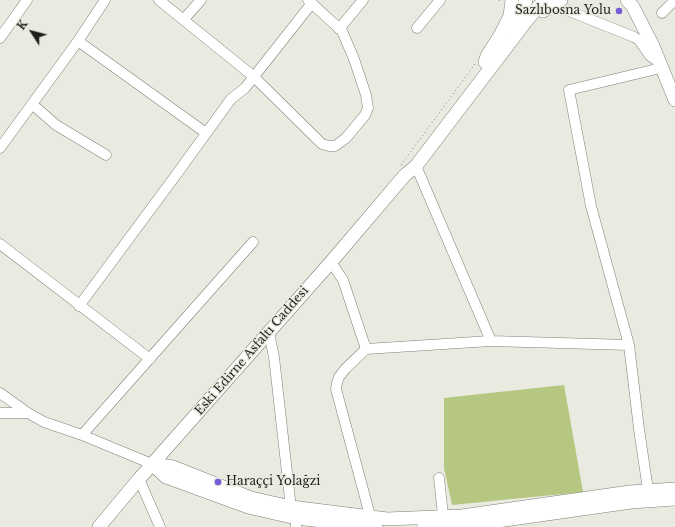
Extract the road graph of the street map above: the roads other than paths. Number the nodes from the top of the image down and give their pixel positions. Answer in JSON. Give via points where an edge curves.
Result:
{"nodes":[{"id":1,"x":26,"y":0,"type":"edge"},
{"id":2,"x":106,"y":0,"type":"edge"},
{"id":3,"x":159,"y":0,"type":"edge"},
{"id":4,"x":201,"y":0,"type":"edge"},
{"id":5,"x":363,"y":0,"type":"edge"},
{"id":6,"x":440,"y":0,"type":"edge"},
{"id":7,"x":526,"y":0,"type":"edge"},
{"id":8,"x":548,"y":0,"type":"edge"},
{"id":9,"x":616,"y":0,"type":"edge"},
{"id":10,"x":627,"y":0,"type":"edge"},
{"id":11,"x":638,"y":0,"type":"edge"},
{"id":12,"x":675,"y":0,"type":"edge"},
{"id":13,"x":310,"y":2,"type":"edge"},
{"id":14,"x":565,"y":5,"type":"edge"},
{"id":15,"x":507,"y":6,"type":"edge"},
{"id":16,"x":662,"y":13,"type":"dead end"},
{"id":17,"x":184,"y":19,"type":"junction"},
{"id":18,"x":642,"y":25,"type":"junction"},
{"id":19,"x":417,"y":28,"type":"dead end"},
{"id":20,"x":339,"y":29,"type":"junction"},
{"id":21,"x":0,"y":38,"type":"edge"},
{"id":22,"x":78,"y":41,"type":"junction"},
{"id":23,"x":486,"y":61,"type":"junction"},
{"id":24,"x":660,"y":64,"type":"junction"},
{"id":25,"x":253,"y":76,"type":"junction"},
{"id":26,"x":675,"y":78,"type":"edge"},
{"id":27,"x":675,"y":100,"type":"edge"},
{"id":28,"x":32,"y":104,"type":"junction"},
{"id":29,"x":206,"y":133,"type":"junction"},
{"id":30,"x":0,"y":148,"type":"edge"},
{"id":31,"x":106,"y":154,"type":"dead end"},
{"id":32,"x":416,"y":166,"type":"junction"},
{"id":33,"x":402,"y":171,"type":"junction"},
{"id":34,"x":253,"y":242,"type":"dead end"},
{"id":35,"x":0,"y":244,"type":"edge"},
{"id":36,"x":331,"y":262,"type":"junction"},
{"id":37,"x":79,"y":306,"type":"junction"},
{"id":38,"x":269,"y":333,"type":"junction"},
{"id":39,"x":491,"y":341,"type":"junction"},
{"id":40,"x":629,"y":345,"type":"junction"},
{"id":41,"x":366,"y":349,"type":"junction"},
{"id":42,"x":150,"y":359,"type":"junction"},
{"id":43,"x":0,"y":393,"type":"edge"},
{"id":44,"x":0,"y":413,"type":"edge"},
{"id":45,"x":28,"y":413,"type":"junction"},
{"id":46,"x":82,"y":435,"type":"junction"},
{"id":47,"x":152,"y":464,"type":"junction"},
{"id":48,"x":439,"y":478,"type":"dead end"},
{"id":49,"x":139,"y":479,"type":"junction"},
{"id":50,"x":675,"y":489,"type":"edge"},
{"id":51,"x":648,"y":495,"type":"junction"},
{"id":52,"x":675,"y":499,"type":"edge"},
{"id":53,"x":512,"y":518,"type":"edge"},
{"id":54,"x":294,"y":520,"type":"edge"},
{"id":55,"x":443,"y":522,"type":"edge"},
{"id":56,"x":373,"y":523,"type":"edge"},
{"id":57,"x":99,"y":527,"type":"edge"},
{"id":58,"x":160,"y":527,"type":"edge"},
{"id":59,"x":424,"y":527,"type":"edge"}],
"edges":[{"from":1,"to":21,"type":"street"},
{"from":2,"to":22,"type":"street"},
{"from":3,"to":17,"type":"street"},
{"from":4,"to":17,"type":"street"},
{"from":5,"to":20,"type":"street"},
{"from":6,"to":19,"type":"street"},
{"from":7,"to":23,"type":"main road","via":[[516,22]]},
{"from":8,"to":23,"type":"main road"},
{"from":9,"to":18,"type":"main road"},
{"from":10,"to":18,"type":"main road"},
{"from":11,"to":26,"type":"main road"},
{"from":12,"to":16,"type":"street"},
{"from":13,"to":20,"type":"street"},
{"from":13,"to":25,"type":"street"},
{"from":14,"to":23,"type":"main road","via":[[549,7],[538,15],[504,57]]},
{"from":14,"to":24,"type":"street","via":[[639,40],[650,56]]},
{"from":15,"to":23,"type":"main road","via":[[501,34]]},
{"from":17,"to":25,"type":"street"},
{"from":18,"to":24,"type":"main road"},
{"from":20,"to":25,"type":"street","via":[[354,58],[368,108],[362,120],[337,145],[322,144]]},
{"from":22,"to":28,"type":"street"},
{"from":22,"to":29,"type":"street"},
{"from":23,"to":32,"type":"main road"},
{"from":23,"to":33,"type":"main road"},
{"from":24,"to":27,"type":"main road"},
{"from":24,"to":40,"type":"street","via":[[569,90],[591,206]]},
{"from":25,"to":29,"type":"street","via":[[245,88],[230,99]]},
{"from":28,"to":30,"type":"street"},
{"from":28,"to":31,"type":"street","via":[[56,125]]},
{"from":29,"to":37,"type":"street"},
{"from":32,"to":33,"type":"main road"},
{"from":32,"to":39,"type":"street"},
{"from":33,"to":36,"type":"main road","name":"Eski Edirne Asfaltı Caddesi"},
{"from":34,"to":42,"type":"street"},
{"from":35,"to":37,"type":"street"},
{"from":36,"to":38,"type":"main road","name":"Eski Edirne Asfaltı Caddesi"},
{"from":36,"to":41,"type":"street","via":[[343,280]]},
{"from":37,"to":42,"type":"street"},
{"from":38,"to":47,"type":"main road","name":"Eski Edirne Asfaltı Caddesi"},
{"from":38,"to":54,"type":"street"},
{"from":39,"to":40,"type":"street"},
{"from":39,"to":41,"type":"street"},
{"from":40,"to":51,"type":"street"},
{"from":41,"to":56,"type":"street","via":[[339,377],[336,389]]},
{"from":42,"to":46,"type":"street"},
{"from":43,"to":45,"type":"street"},
{"from":44,"to":45,"type":"street"},
{"from":45,"to":46,"type":"street","via":[[44,422]]},
{"from":46,"to":47,"type":"street"},
{"from":47,"to":49,"type":"main road","name":"Eski Edirne Asfaltı Caddesi"},
{"from":47,"to":54,"type":"main road","via":[[166,477],[248,507]]},
{"from":48,"to":55,"type":"street"},
{"from":49,"to":57,"type":"main road","name":"Eski Edirne Asfaltı Caddesi"},
{"from":49,"to":58,"type":"street"},
{"from":50,"to":51,"type":"main road"},
{"from":51,"to":52,"type":"main road"},
{"from":51,"to":53,"type":"main road"},
{"from":53,"to":55,"type":"main road","via":[[463,526]]},
{"from":54,"to":56,"type":"main road"},
{"from":55,"to":56,"type":"main road","via":[[388,519]]},
{"from":55,"to":59,"type":"main road"}]}
